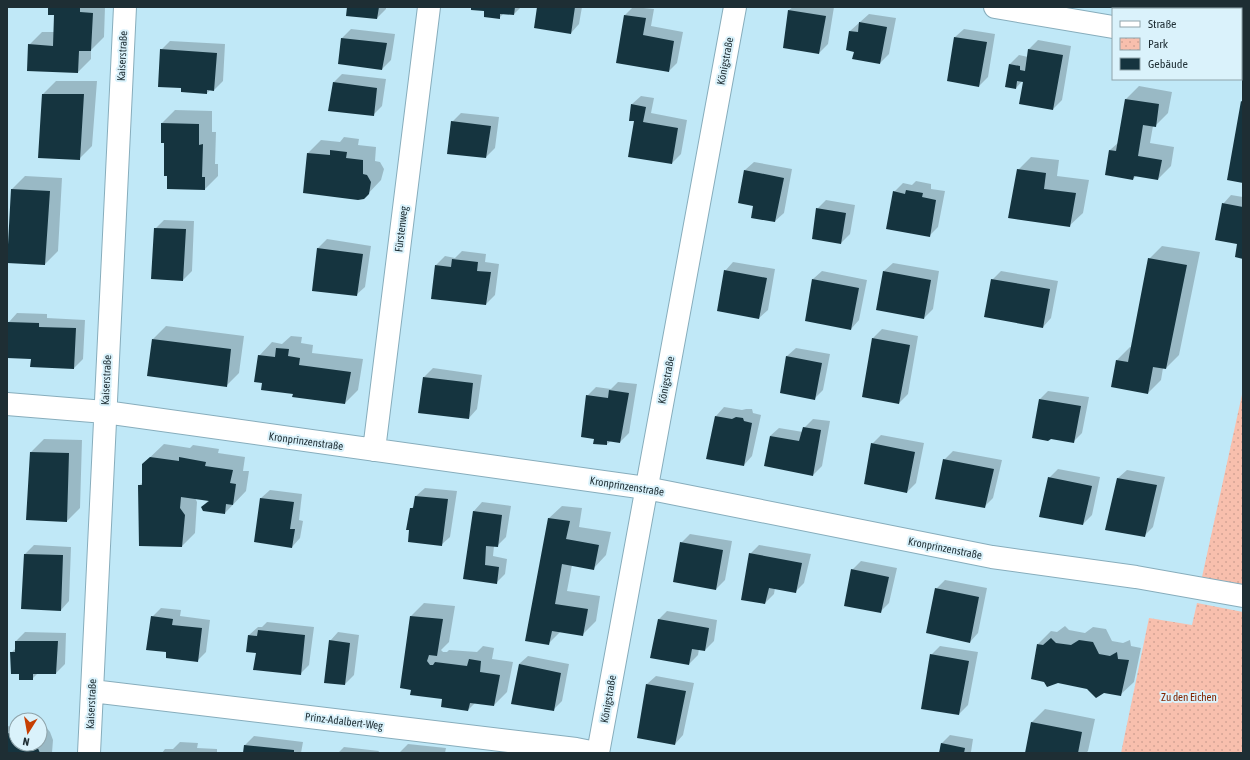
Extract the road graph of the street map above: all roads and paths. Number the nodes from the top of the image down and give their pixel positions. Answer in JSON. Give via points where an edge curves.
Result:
{"nodes":[{"id":1,"x":124,"y":7,"type":"edge"},
{"id":2,"x":429,"y":7,"type":"edge"},
{"id":3,"x":735,"y":7,"type":"edge"},
{"id":4,"x":995,"y":7,"type":"edge"},
{"id":5,"x":1112,"y":27,"type":"edge"},
{"id":6,"x":7,"y":404,"type":"edge"},
{"id":7,"x":105,"y":412,"type":"junction"},
{"id":8,"x":374,"y":450,"type":"junction"},
{"id":9,"x":646,"y":488,"type":"junction"},
{"id":10,"x":1243,"y":596,"type":"edge"},
{"id":11,"x":92,"y":691,"type":"junction"},
{"id":12,"x":89,"y":753,"type":"edge"},
{"id":13,"x":597,"y":753,"type":"edge"}],
"edges":[{"from":1,"to":7,"type":"street","name":"Kaiserstraße"},
{"from":2,"to":8,"type":"street","name":"Fürstenweg"},
{"from":3,"to":9,"type":"street","name":"Königstraße"},
{"from":4,"to":5,"type":"street"},
{"from":6,"to":7,"type":"street","name":"Kronprinzenstraße"},
{"from":7,"to":8,"type":"street","name":"Kronprinzenstraße"},
{"from":7,"to":11,"type":"street","name":"Kaiserstraße"},
{"from":8,"to":9,"type":"street","name":"Kronprinzenstraße"},
{"from":9,"to":10,"type":"street","name":"Kronprinzenstraße","via":[[992,557],[1136,577]]},
{"from":9,"to":13,"type":"street","name":"Königstraße"},
{"from":11,"to":12,"type":"street","name":"Kaiserstraße"},
{"from":11,"to":13,"type":"street","name":"Prinz-Adalbert-Weg"}]}
